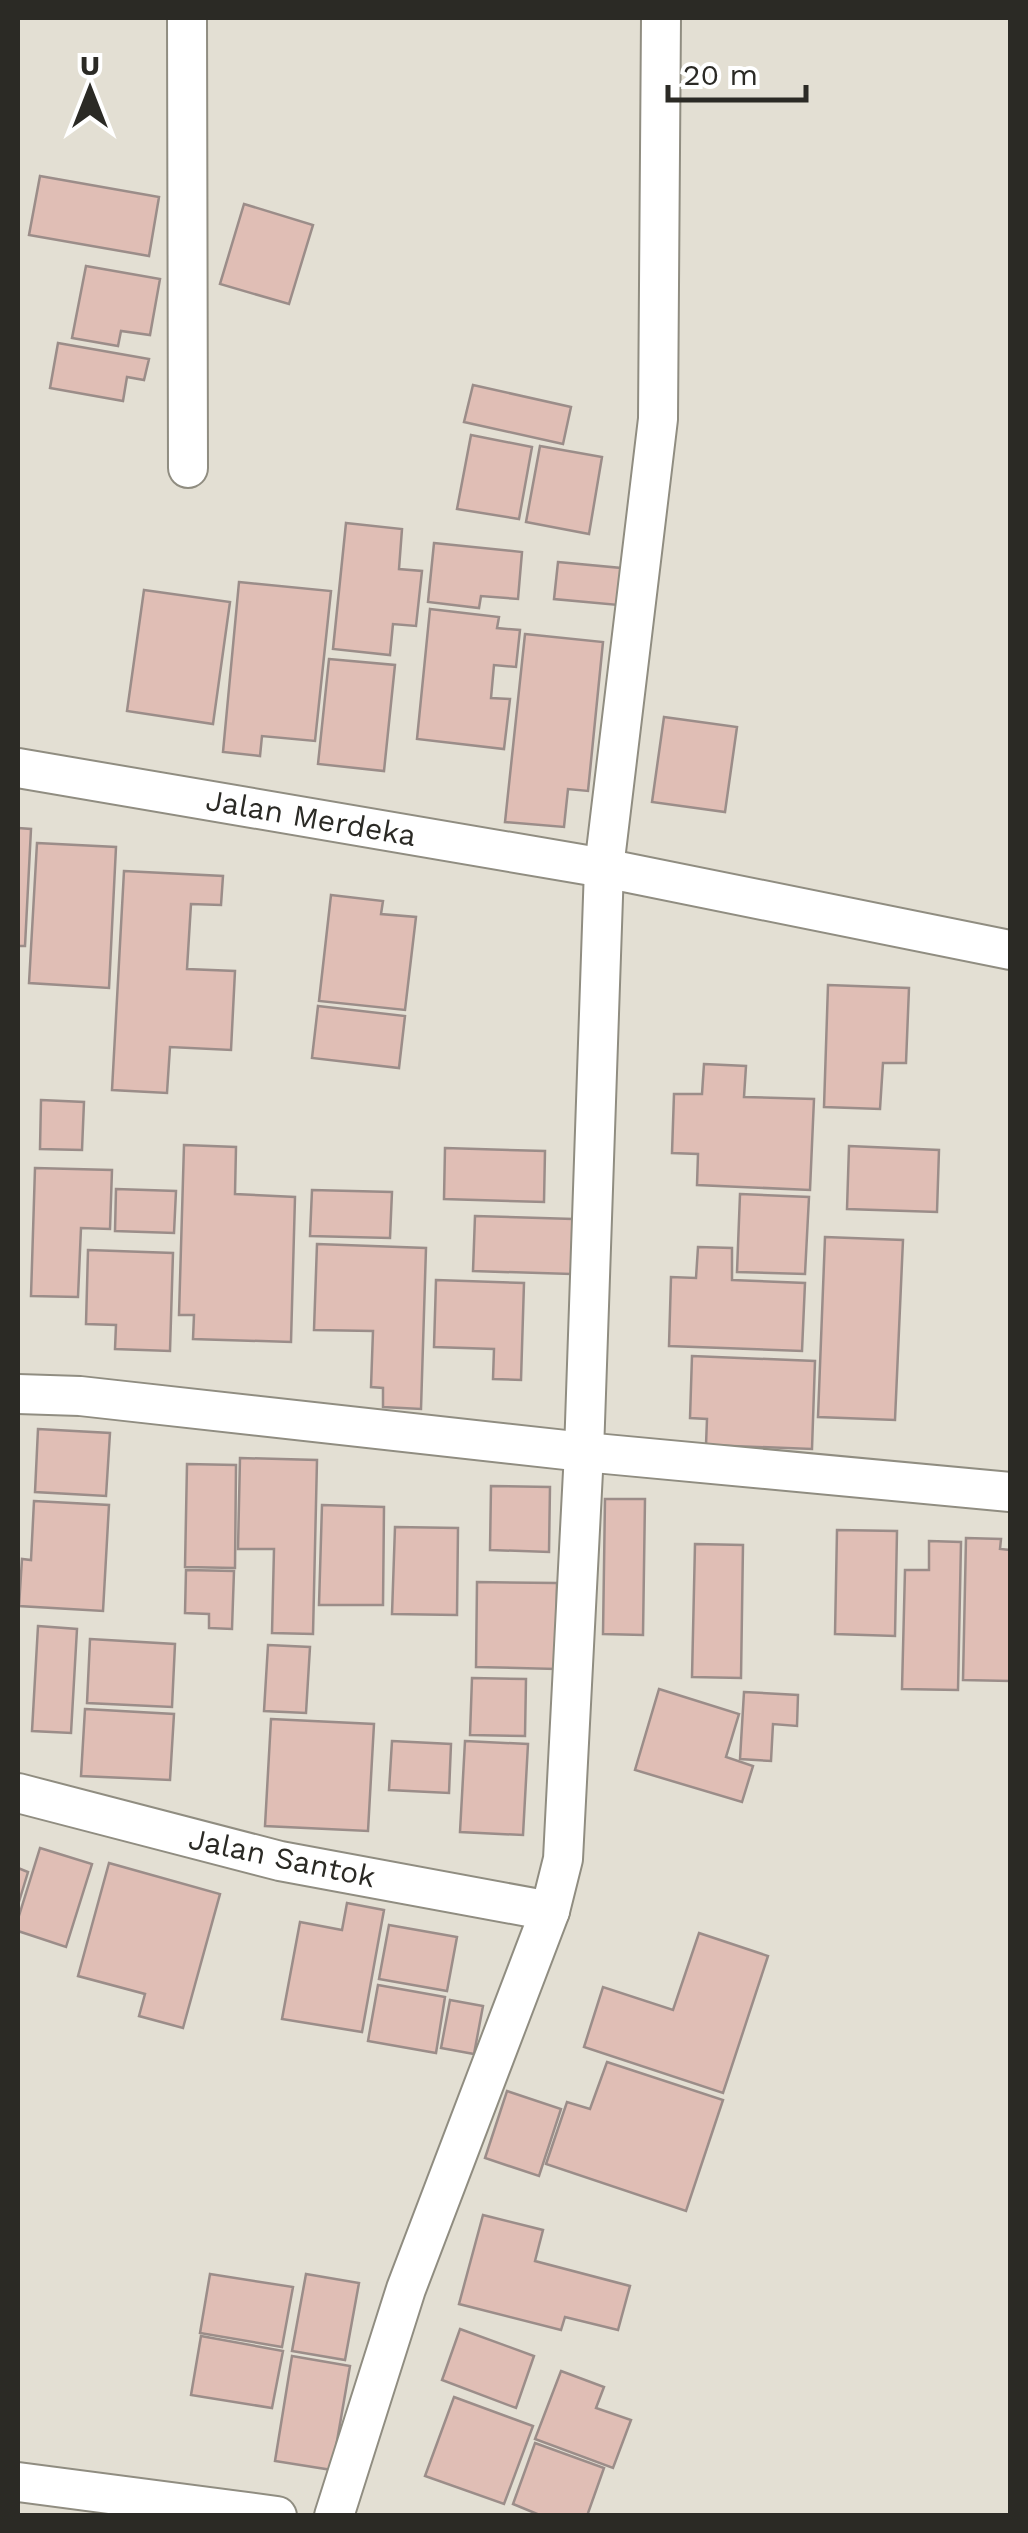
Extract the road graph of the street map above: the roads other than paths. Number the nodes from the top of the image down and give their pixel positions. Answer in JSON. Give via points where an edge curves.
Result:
{"nodes":[{"id":1,"x":187,"y":18,"type":"edge"},
{"id":2,"x":661,"y":18,"type":"edge"},
{"id":3,"x":188,"y":468,"type":"dead end"},
{"id":4,"x":18,"y":768,"type":"edge"},
{"id":5,"x":604,"y":868,"type":"junction"},
{"id":6,"x":1010,"y":950,"type":"edge"},
{"id":7,"x":18,"y":1394,"type":"edge"},
{"id":8,"x":584,"y":1452,"type":"junction"},
{"id":9,"x":1010,"y":1492,"type":"edge"},
{"id":10,"x":18,"y":1792,"type":"edge"},
{"id":11,"x":550,"y":1911,"type":"junction"},
{"id":12,"x":18,"y":2482,"type":"edge"},
{"id":13,"x":277,"y":2516,"type":"edge"},
{"id":14,"x":334,"y":2516,"type":"edge"}],
"edges":[{"from":1,"to":3,"type":"street"},
{"from":2,"to":5,"type":"street","via":[[658,419]]},
{"from":4,"to":5,"type":"street","name":"Jalan Merdeka"},
{"from":5,"to":6,"type":"street","name":"Jalan Merdeka"},
{"from":5,"to":8,"type":"street"},
{"from":7,"to":8,"type":"street"},
{"from":8,"to":9,"type":"street"},
{"from":8,"to":11,"type":"street","via":[[563,1859]]},
{"from":10,"to":11,"type":"street","name":"Jalan Santok","via":[[280,1861]]},
{"from":11,"to":14,"type":"street","via":[[406,2289]]},
{"from":12,"to":13,"type":"street"}]}
